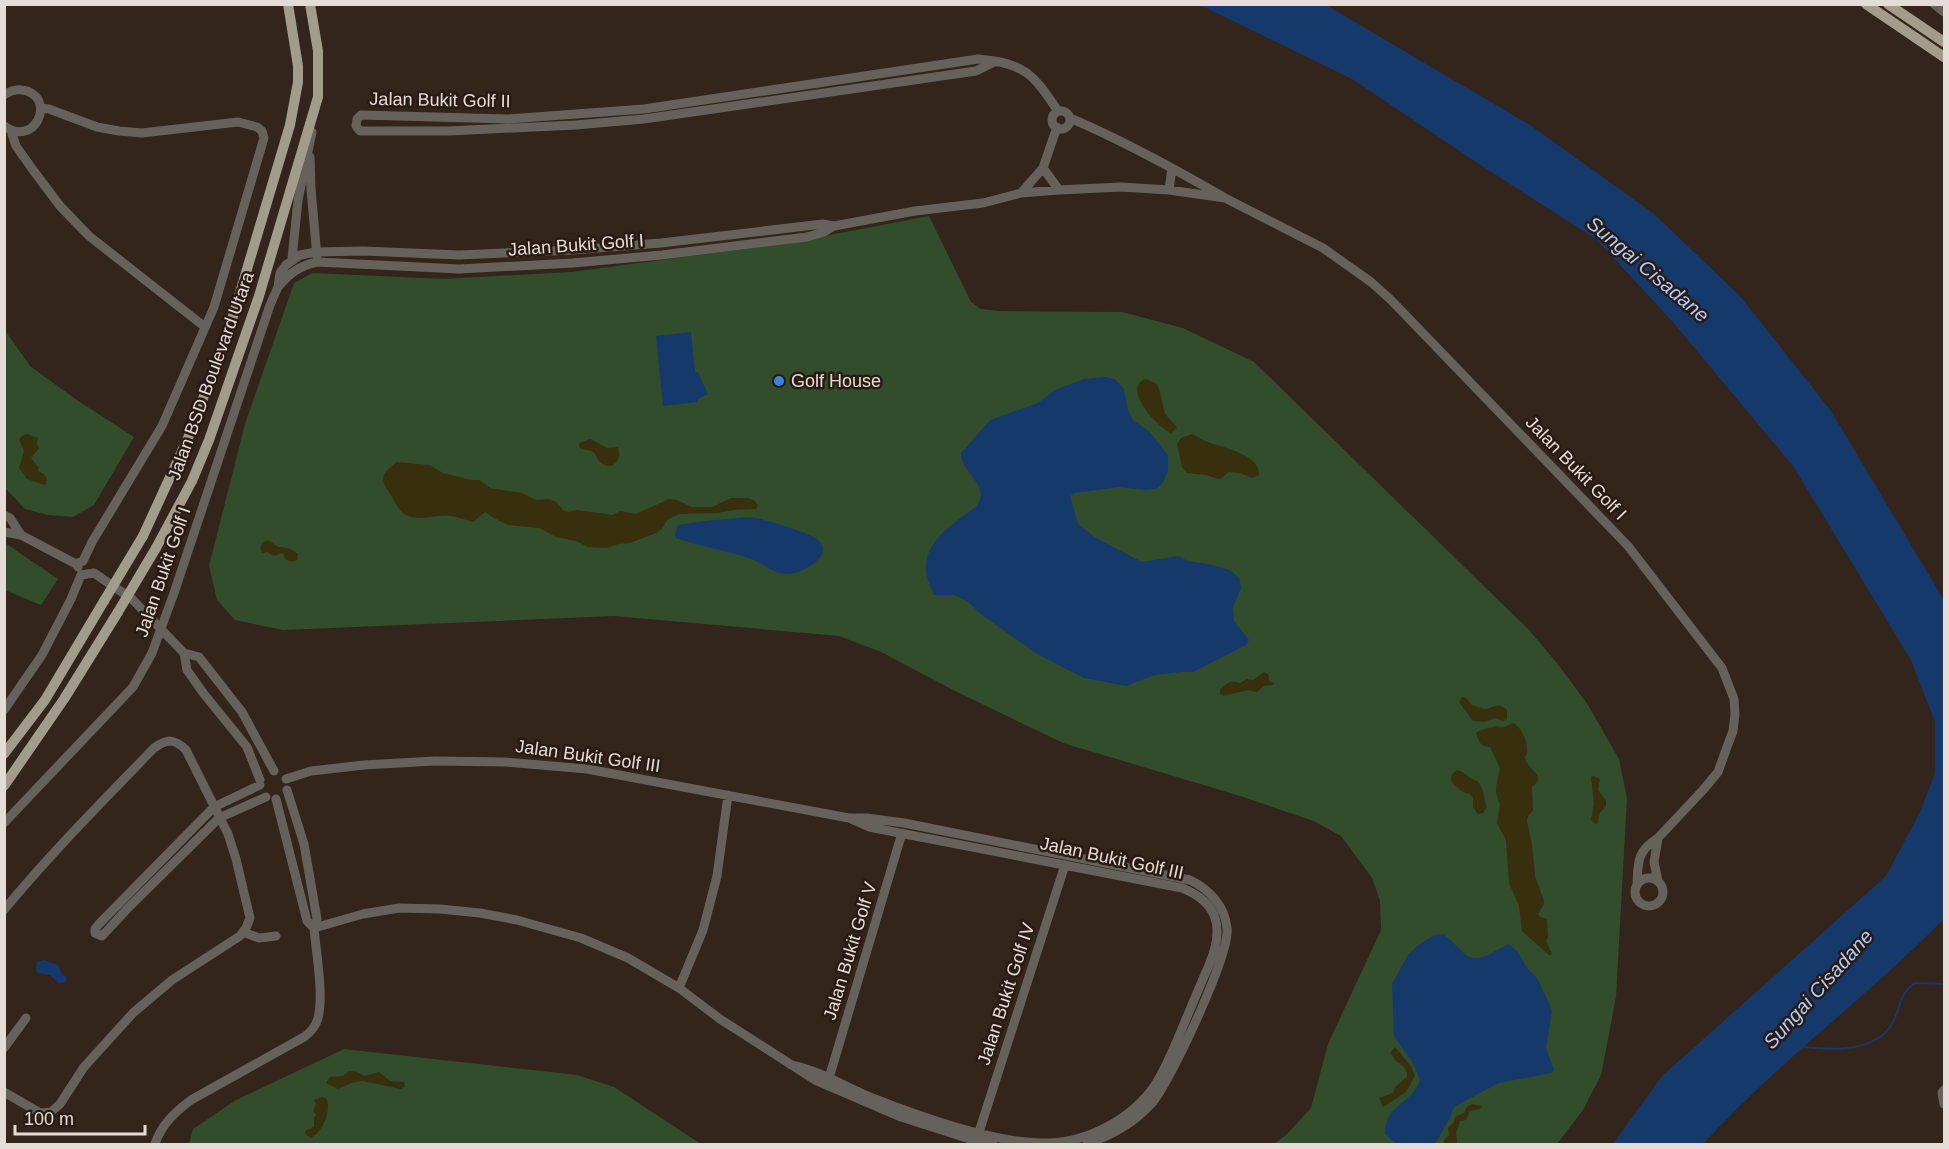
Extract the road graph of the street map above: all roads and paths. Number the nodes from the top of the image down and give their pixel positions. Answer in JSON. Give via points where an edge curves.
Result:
{"nodes":[{"id":1,"x":288,"y":4,"type":"edge"},
{"id":2,"x":1866,"y":4,"type":"edge"},
{"id":3,"x":1888,"y":4,"type":"edge"},
{"id":4,"x":1934,"y":4,"type":"edge"},
{"id":5,"x":311,"y":8,"type":"edge"},
{"id":6,"x":1944,"y":12,"type":"edge"},
{"id":7,"x":1944,"y":42,"type":"edge"},
{"id":8,"x":1944,"y":57,"type":"edge"},
{"id":9,"x":994,"y":62,"type":"junction"},
{"id":10,"x":4,"y":95,"type":"edge"},
{"id":11,"x":318,"y":97,"type":"junction"},
{"id":12,"x":41,"y":108,"type":"junction"},
{"id":13,"x":1058,"y":111,"type":"junction"},
{"id":14,"x":1070,"y":118,"type":"junction"},
{"id":15,"x":1057,"y":128,"type":"junction"},
{"id":16,"x":8,"y":129,"type":"edge"},
{"id":17,"x":308,"y":149,"type":"junction"},
{"id":18,"x":1043,"y":168,"type":"junction"},
{"id":19,"x":1172,"y":168,"type":"junction"},
{"id":20,"x":1059,"y":190,"type":"junction"},
{"id":21,"x":1170,"y":190,"type":"junction"},
{"id":22,"x":1021,"y":193,"type":"junction"},
{"id":23,"x":1225,"y":198,"type":"junction"},
{"id":24,"x":834,"y":226,"type":"junction"},
{"id":25,"x":316,"y":257,"type":"junction"},
{"id":26,"x":292,"y":259,"type":"junction"},
{"id":27,"x":278,"y":287,"type":"junction"},
{"id":28,"x":205,"y":327,"type":"junction"},
{"id":29,"x":4,"y":515,"type":"edge"},
{"id":30,"x":4,"y":532,"type":"edge"},
{"id":31,"x":21,"y":535,"type":"junction"},
{"id":32,"x":80,"y":562,"type":"junction"},
{"id":33,"x":84,"y":574,"type":"junction"},
{"id":34,"x":161,"y":628,"type":"junction"},
{"id":35,"x":184,"y":653,"type":"junction"},
{"id":36,"x":4,"y":710,"type":"edge"},
{"id":37,"x":4,"y":754,"type":"edge"},
{"id":38,"x":274,"y":771,"type":"junction"},
{"id":39,"x":286,"y":779,"type":"junction"},
{"id":40,"x":260,"y":783,"type":"junction"},
{"id":41,"x":4,"y":786,"type":"edge"},
{"id":42,"x":287,"y":790,"type":"junction"},
{"id":43,"x":728,"y":795,"type":"junction"},
{"id":44,"x":266,"y":797,"type":"junction"},
{"id":45,"x":276,"y":799,"type":"junction"},
{"id":46,"x":214,"y":807,"type":"junction"},
{"id":47,"x":219,"y":818,"type":"junction"},
{"id":48,"x":849,"y":818,"type":"junction"},
{"id":49,"x":4,"y":823,"type":"edge"},
{"id":50,"x":902,"y":833,"type":"junction"},
{"id":51,"x":1658,"y":838,"type":"junction"},
{"id":52,"x":1065,"y":865,"type":"junction"},
{"id":53,"x":1658,"y":881,"type":"junction"},
{"id":54,"x":146,"y":884,"type":"junction"},
{"id":55,"x":1637,"y":884,"type":"junction"},
{"id":56,"x":4,"y":910,"type":"edge"},
{"id":57,"x":314,"y":928,"type":"junction"},
{"id":58,"x":243,"y":932,"type":"junction"},
{"id":59,"x":276,"y":936,"type":"dead end"},
{"id":60,"x":679,"y":988,"type":"junction"},
{"id":61,"x":26,"y":1018,"type":"dead end"},
{"id":62,"x":4,"y":1048,"type":"edge"},
{"id":63,"x":791,"y":1065,"type":"junction"},
{"id":64,"x":829,"y":1078,"type":"junction"},
{"id":65,"x":1944,"y":1090,"type":"edge"},
{"id":66,"x":4,"y":1092,"type":"edge"},
{"id":67,"x":1944,"y":1104,"type":"edge"},
{"id":68,"x":979,"y":1132,"type":"junction"},
{"id":69,"x":155,"y":1144,"type":"edge"},
{"id":70,"x":993,"y":1144,"type":"edge"},
{"id":71,"x":1087,"y":1144,"type":"edge"}],
"edges":[{"from":1,"to":37,"type":"main road","name":"Jalan BSD Boulevard Utara","bridge":true,"via":[[298,81],[287,135],[228,333],[188,438],[143,537],[45,700]]},
{"from":2,"to":8,"type":"main road"},
{"from":3,"to":7,"type":"main road"},
{"from":4,"to":6,"type":"street"},
{"from":5,"to":11,"type":"main road","name":"Jalan BSD Boulevard Utara","via":[[318,51]]},
{"from":9,"to":9,"type":"street","name":"Jalan Bukit Golf II","via":[[976,71],[644,119],[448,131],[360,131],[356,123],[361,115],[508,118],[644,109],[978,59]]},
{"from":9,"to":13,"type":"street","name":"Jalan Bukit Golf II","via":[[1026,71]]},
{"from":10,"to":12,"type":"street","via":[[17,89],[27,91],[38,99]]},
{"from":11,"to":17,"type":"street","name":"Jalan Bukit Golf I"},
{"from":11,"to":41,"type":"main road","name":"Jalan BSD Boulevard Utara","bridge":true,"via":[[258,296],[192,481],[118,612]]},
{"from":12,"to":16,"type":"street","via":[[32,128],[22,132]]},
{"from":12,"to":28,"type":"street","via":[[97,127],[131,133],[238,122],[253,124],[262,131],[260,153]]},
{"from":13,"to":14,"type":"street"},
{"from":13,"to":15,"type":"street","via":[[1052,120]]},
{"from":14,"to":15,"type":"street","via":[[1068,126]]},
{"from":14,"to":19,"type":"street","name":"Jalan Bukit Golf I"},
{"from":15,"to":18,"type":"street"},
{"from":16,"to":28,"type":"street","via":[[49,192],[89,236]]},
{"from":17,"to":25,"type":"street","name":"Jalan Bukit Golf I"},
{"from":17,"to":26,"type":"street","name":"Jalan Bukit Golf I"},
{"from":18,"to":20,"type":"street"},
{"from":18,"to":22,"type":"street"},
{"from":19,"to":21,"type":"street"},
{"from":19,"to":23,"type":"street","name":"Jalan Bukit Golf I"},
{"from":20,"to":21,"type":"street","name":"Jalan Bukit Golf I"},
{"from":20,"to":22,"type":"street","name":"Jalan Bukit Golf I"},
{"from":21,"to":23,"type":"street","name":"Jalan Bukit Golf I"},
{"from":22,"to":24,"type":"street","name":"Jalan Bukit Golf I","via":[[983,203]]},
{"from":23,"to":51,"type":"street","name":"Jalan Bukit Golf I","via":[[1323,248],[1391,300],[1628,546],[1722,668],[1734,699],[1735,714],[1718,772]]},
{"from":24,"to":25,"type":"street","name":"Jalan Bukit Golf I","via":[[572,250],[459,255],[363,252]]},
{"from":24,"to":25,"type":"street","name":"Jalan Bukit Golf I","via":[[807,237],[765,243],[573,263],[459,269]]},
{"from":25,"to":26,"type":"street","name":"Jalan Bukit Golf I","via":[[300,255]]},
{"from":25,"to":27,"type":"street","name":"Jalan Bukit Golf I","via":[[293,270]]},
{"from":26,"to":27,"type":"street","name":"Jalan Bukit Golf I","via":[[280,273]]},
{"from":27,"to":34,"type":"street","name":"Jalan Bukit Golf I"},
{"from":28,"to":32,"type":"street","via":[[162,426]]},
{"from":29,"to":31,"type":"street"},
{"from":30,"to":31,"type":"street"},
{"from":31,"to":32,"type":"street"},
{"from":32,"to":33,"type":"street"},
{"from":33,"to":34,"type":"street","via":[[93,573],[132,599]]},
{"from":33,"to":36,"type":"street","via":[[42,654]]},
{"from":34,"to":35,"type":"street"},
{"from":34,"to":49,"type":"street","name":"Jalan Bukit Golf I","via":[[133,687]]},
{"from":35,"to":38,"type":"street","via":[[199,657],[224,688],[242,712]]},
{"from":35,"to":40,"type":"street","via":[[187,669],[247,747]]},
{"from":38,"to":39,"type":"street"},
{"from":38,"to":40,"type":"street","via":[[268,772]]},
{"from":39,"to":42,"type":"street"},
{"from":39,"to":43,"type":"street","name":"Jalan Bukit Golf III","via":[[311,771],[364,765],[505,762],[587,769]]},
{"from":40,"to":44,"type":"street"},
{"from":40,"to":46,"type":"street"},
{"from":42,"to":45,"type":"street"},
{"from":42,"to":57,"type":"street","via":[[304,844],[317,919]]},
{"from":43,"to":48,"type":"street","name":"Jalan Bukit Golf III"},
{"from":43,"to":60,"type":"street","via":[[717,876],[706,920]]},
{"from":44,"to":45,"type":"street"},
{"from":44,"to":47,"type":"street"},
{"from":45,"to":57,"type":"street","via":[[307,921]]},
{"from":46,"to":47,"type":"street"},
{"from":46,"to":54,"type":"street"},
{"from":46,"to":56,"type":"street","via":[[186,750],[179,743],[165,741],[44,862]]},
{"from":47,"to":54,"type":"street"},
{"from":47,"to":58,"type":"street","via":[[236,859],[250,918]]},
{"from":48,"to":50,"type":"street","name":"Jalan Bukit Golf III","via":[[869,827]]},
{"from":48,"to":71,"type":"street","name":"Jalan Bukit Golf III","via":[[904,823],[1181,878],[1199,885],[1217,902],[1228,929],[1224,952],[1167,1082],[1136,1119]]},
{"from":50,"to":52,"type":"street","name":"Jalan Bukit Golf III"},
{"from":50,"to":64,"type":"street","name":"Jalan Bukit Golf V"},
{"from":51,"to":53,"type":"street","via":[[1654,862]]},
{"from":51,"to":55,"type":"street","name":"Jalan Bukit Golf I","via":[[1642,852]]},
{"from":52,"to":68,"type":"street","name":"Jalan Bukit Golf IV"},
{"from":52,"to":68,"type":"street","name":"Jalan Bukit Golf III","via":[[1191,891],[1208,904],[1215,918],[1216,949],[1162,1073],[1146,1097],[1125,1115],[1086,1135],[1062,1142],[1031,1143]]},
{"from":53,"to":55,"type":"street","via":[[1644,879]]},
{"from":53,"to":55,"type":"street","via":[[1661,898],[1649,906],[1638,901]]},
{"from":54,"to":54,"type":"street","via":[[102,936],[95,933],[95,929]]},
{"from":57,"to":60,"type":"street","name":"Jalan Bukit Golf III","via":[[399,908],[480,913],[581,938],[628,958]]},
{"from":57,"to":69,"type":"street","via":[[320,996],[315,1026],[304,1037],[191,1100],[162,1128]]},
{"from":58,"to":59,"type":"street","via":[[259,938]]},
{"from":58,"to":66,"type":"street","via":[[172,980],[133,1013],[84,1067],[51,1112],[40,1113]]},
{"from":60,"to":63,"type":"street","name":"Jalan Bukit Golf III"},
{"from":61,"to":62,"type":"street"},
{"from":63,"to":64,"type":"street","name":"Jalan Bukit Golf III"},
{"from":63,"to":70,"type":"street","name":"Jalan Bukit Golf III","via":[[814,1080],[901,1117]]},
{"from":64,"to":68,"type":"street","name":"Jalan Bukit Golf III","via":[[875,1099]]},
{"from":65,"to":67,"type":"street"}]}
